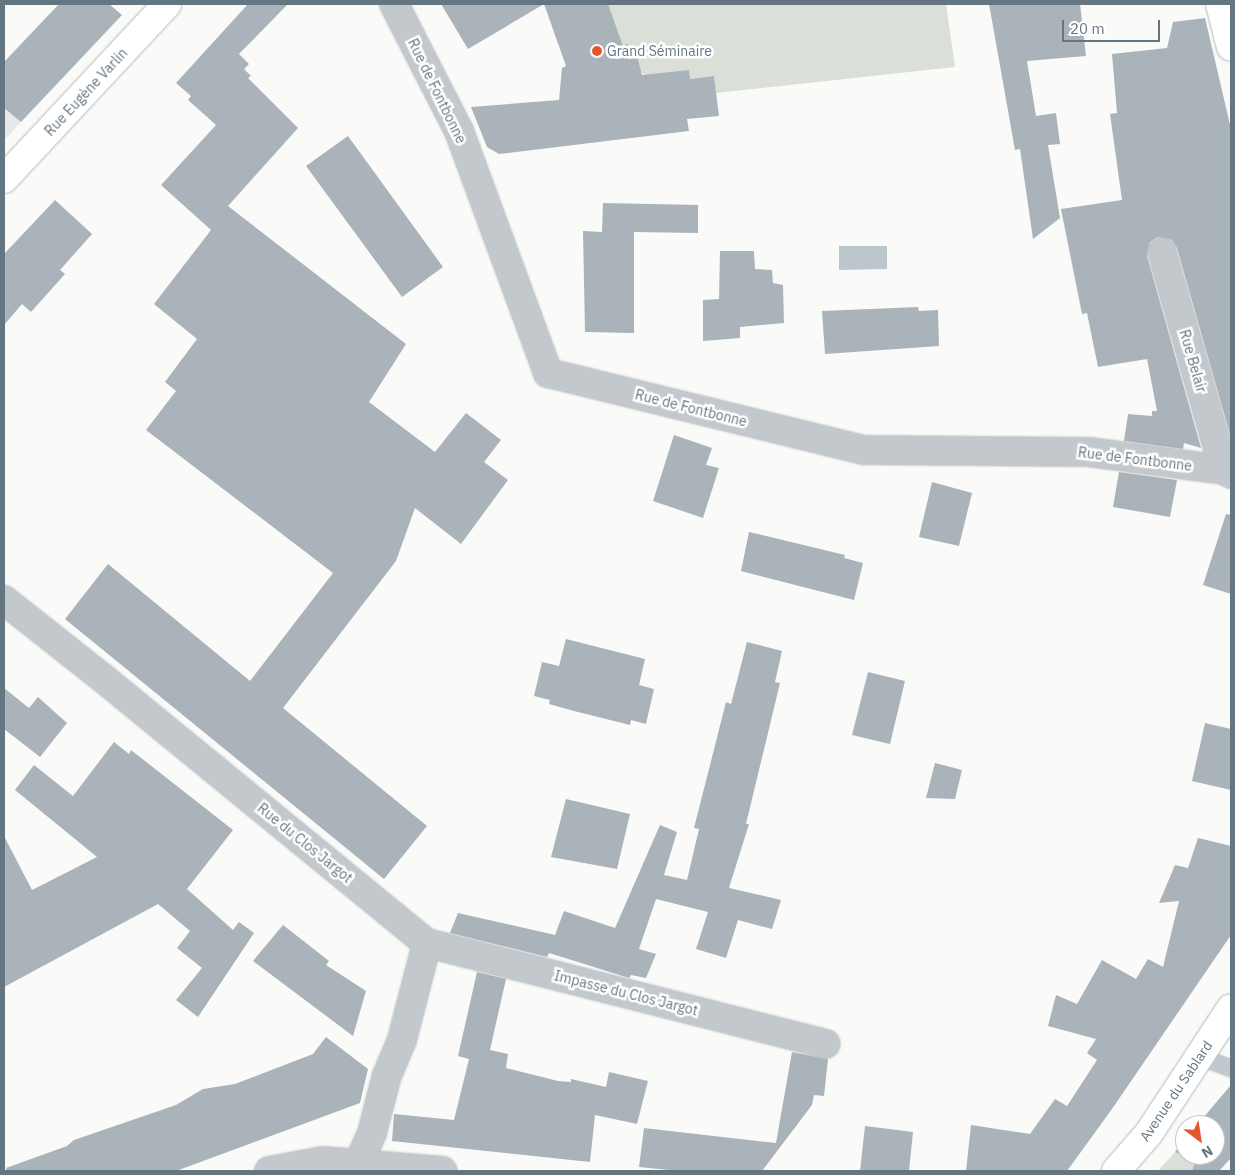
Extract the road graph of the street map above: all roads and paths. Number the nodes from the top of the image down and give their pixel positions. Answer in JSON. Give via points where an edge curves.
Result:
{"nodes":[{"id":1,"x":167,"y":4,"type":"edge"},
{"id":2,"x":394,"y":4,"type":"edge"},
{"id":3,"x":1220,"y":4,"type":"edge"},
{"id":4,"x":1231,"y":48,"type":"edge"},
{"id":5,"x":4,"y":179,"type":"edge"},
{"id":6,"x":1162,"y":252,"type":"dead end"},
{"id":7,"x":1227,"y":472,"type":"edge"},
{"id":8,"x":4,"y":600,"type":"edge"},
{"id":9,"x":427,"y":943,"type":"junction"},
{"id":10,"x":1231,"y":1008,"type":"edge"},
{"id":11,"x":825,"y":1044,"type":"dead end"},
{"id":12,"x":1200,"y":1057,"type":"junction"},
{"id":13,"x":1231,"y":1068,"type":"edge"},
{"id":14,"x":358,"y":1166,"type":"edge"},
{"id":15,"x":269,"y":1171,"type":"edge"},
{"id":16,"x":442,"y":1171,"type":"edge"},
{"id":17,"x":1116,"y":1171,"type":"edge"}],
"edges":[{"from":1,"to":5,"type":"street","name":"Rue Eugène Varlin"},
{"from":2,"to":7,"type":"street","name":"Rue de Fontbonne","via":[[459,130],[548,373],[863,450],[1089,452]]},
{"from":3,"to":4,"type":"street"},
{"from":6,"to":7,"type":"street","name":"Rue Belair"},
{"from":8,"to":9,"type":"street","name":"Rue du Clos Jargot"},
{"from":9,"to":11,"type":"street","name":"Impasse du Clos Jargot"},
{"from":9,"to":14,"type":"street","via":[[402,1040],[387,1075],[372,1133]]},
{"from":10,"to":12,"type":"street","name":"Avenue du Sablard"},
{"from":12,"to":13,"type":"lane"},
{"from":12,"to":17,"type":"street","name":"Avenue du Sablard","via":[[1149,1133]]},
{"from":14,"to":15,"type":"street","via":[[323,1161]]},
{"from":14,"to":16,"type":"street"}]}
